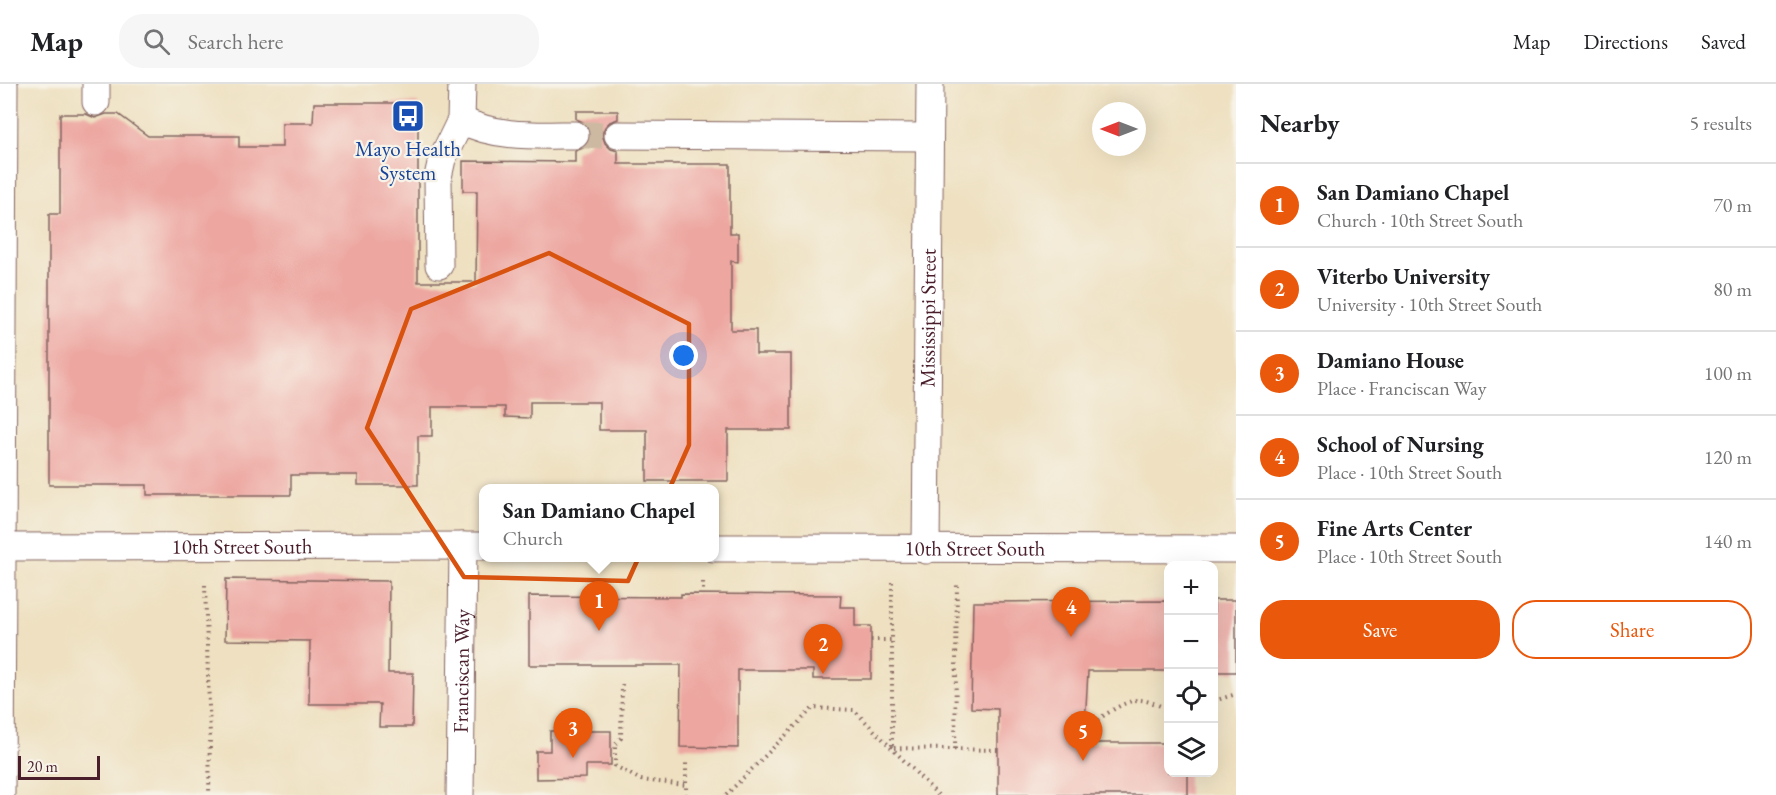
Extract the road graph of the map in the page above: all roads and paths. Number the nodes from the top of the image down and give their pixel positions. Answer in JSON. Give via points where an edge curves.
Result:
{"nodes":[{"id":1,"x":462,"y":84,"type":"edge"},
{"id":2,"x":930,"y":84,"type":"edge"},
{"id":3,"x":3,"y":87,"type":"edge"},
{"id":4,"x":461,"y":120,"type":"junction"},
{"id":5,"x":575,"y":135,"type":"tunnel mouth"},
{"id":6,"x":618,"y":135,"type":"tunnel mouth"},
{"id":7,"x":929,"y":137,"type":"junction"},
{"id":8,"x":439,"y":265,"type":"dead end"},
{"id":9,"x":473,"y":546,"type":"edge"},
{"id":10,"x":1,"y":547,"type":"edge"},
{"id":11,"x":719,"y":548,"type":"edge"},
{"id":12,"x":1236,"y":549,"type":"edge"},
{"id":13,"x":926,"y":550,"type":"junction"},
{"id":14,"x":703,"y":582,"type":"dead end"},
{"id":15,"x":892,"y":582,"type":"dead end"},
{"id":16,"x":957,"y":582,"type":"dead end"},
{"id":17,"x":205,"y":585,"type":"dead end"},
{"id":18,"x":703,"y":594,"type":"dead end"},
{"id":19,"x":871,"y":640,"type":"dead end"},
{"id":20,"x":892,"y":640,"type":"junction"},
{"id":21,"x":622,"y":684,"type":"dead end"},
{"id":22,"x":1236,"y":694,"type":"edge"},
{"id":23,"x":1218,"y":700,"type":"edge"},
{"id":24,"x":1164,"y":708,"type":"edge"},
{"id":25,"x":1078,"y":733,"type":"dead end"},
{"id":26,"x":892,"y":748,"type":"junction"},
{"id":27,"x":955,"y":749,"type":"junction"},
{"id":28,"x":998,"y":750,"type":"dead end"},
{"id":29,"x":686,"y":760,"type":"dead end"},
{"id":30,"x":686,"y":785,"type":"junction"},
{"id":31,"x":1,"y":795,"type":"edge"},
{"id":32,"x":209,"y":795,"type":"edge"},
{"id":33,"x":459,"y":795,"type":"edge"},
{"id":34,"x":686,"y":795,"type":"edge"},
{"id":35,"x":726,"y":795,"type":"edge"},
{"id":36,"x":938,"y":795,"type":"edge"}],
"edges":[{"from":1,"to":4,"type":"street"},
{"from":2,"to":7,"type":"street","name":"Mississippi Street"},
{"from":3,"to":10,"type":"street"},
{"from":4,"to":5,"type":"street","via":[[476,128],[499,132]]},
{"from":4,"to":8,"type":"street","via":[[442,159],[438,177]]},
{"from":6,"to":7,"type":"street"},
{"from":7,"to":13,"type":"street","name":"Mississippi Street"},
{"from":9,"to":10,"type":"street","name":"10th Street South"},
{"from":9,"to":33,"type":"street","name":"Franciscan Way"},
{"from":10,"to":31,"type":"street"},
{"from":11,"to":13,"type":"street","name":"10th Street South"},
{"from":12,"to":13,"type":"street","name":"10th Street South"},
{"from":14,"to":18,"type":"path"},
{"from":15,"to":20,"type":"path"},
{"from":16,"to":27,"type":"path"},
{"from":17,"to":32,"type":"path"},
{"from":19,"to":20,"type":"path"},
{"from":20,"to":26,"type":"path"},
{"from":21,"to":30,"type":"path","via":[[621,738],[615,744],[615,766],[641,780]]},
{"from":22,"to":23,"type":"path"},
{"from":24,"to":25,"type":"path","via":[[1135,699]]},
{"from":26,"to":27,"type":"path"},
{"from":26,"to":35,"type":"path","via":[[854,710],[813,708]]},
{"from":26,"to":36,"type":"path"},
{"from":27,"to":28,"type":"path"},
{"from":29,"to":30,"type":"path"},
{"from":30,"to":34,"type":"path"}]}
